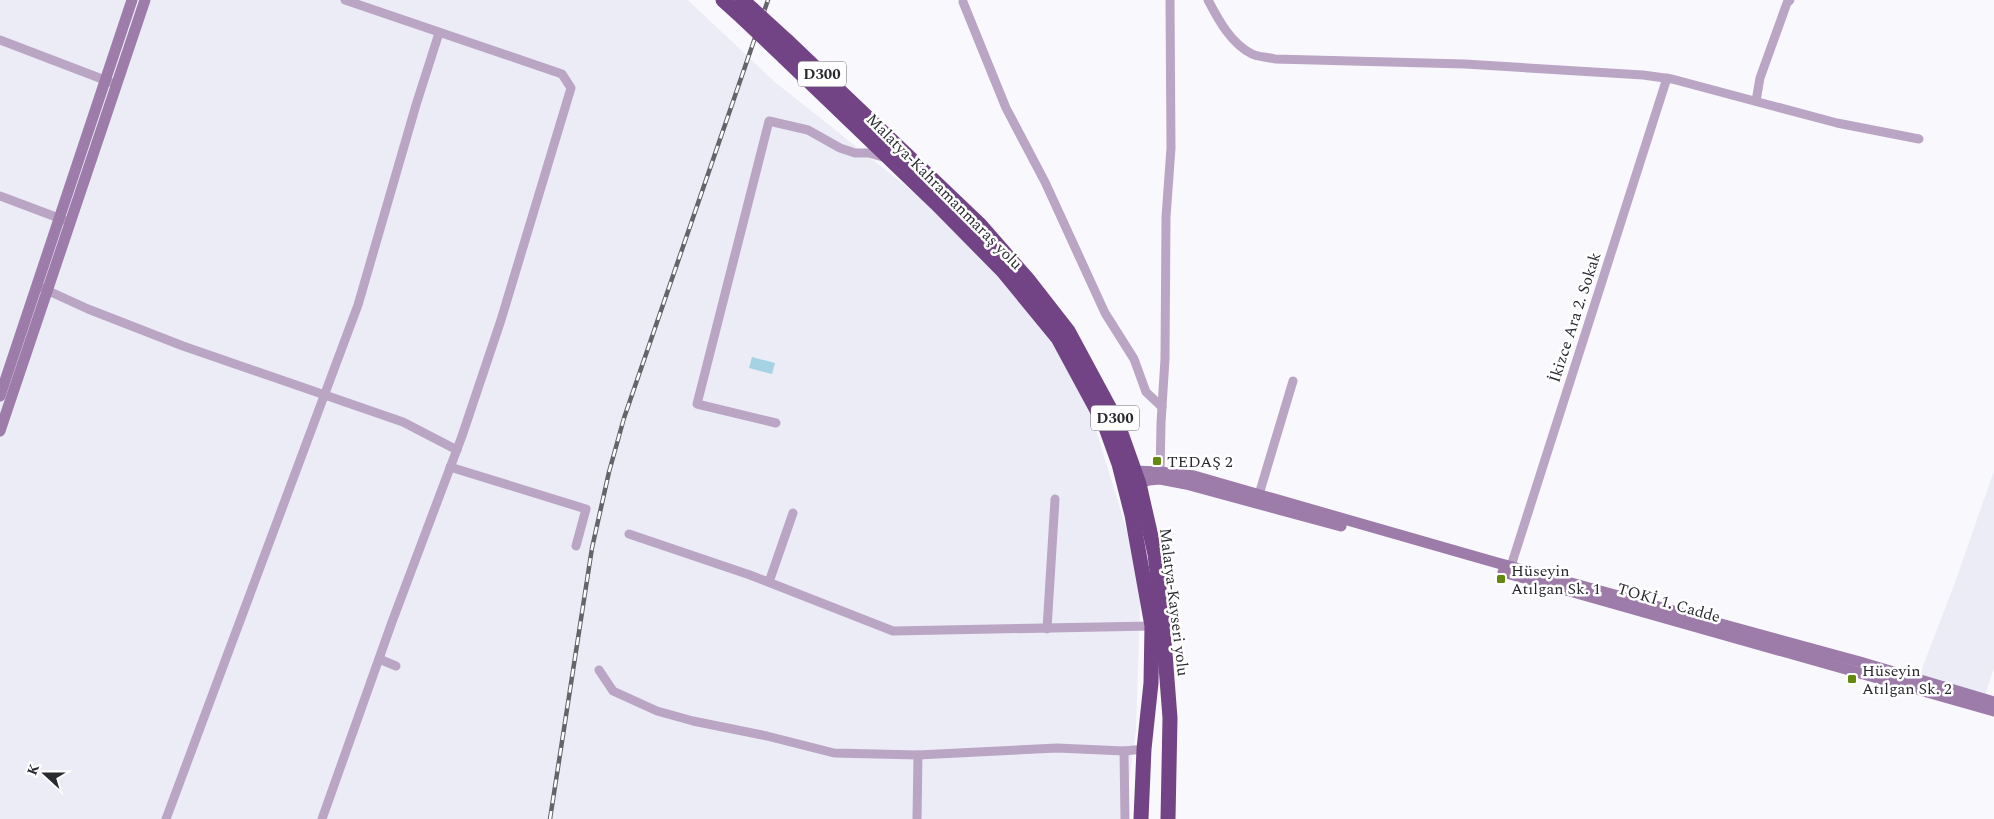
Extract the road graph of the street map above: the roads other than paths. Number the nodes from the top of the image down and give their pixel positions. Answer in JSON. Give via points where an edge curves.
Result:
{"nodes":[{"id":1,"x":132,"y":0,"type":"edge"},
{"id":2,"x":145,"y":0,"type":"edge"},
{"id":3,"x":345,"y":0,"type":"edge"},
{"id":4,"x":723,"y":0,"type":"edge"},
{"id":5,"x":1170,"y":0,"type":"edge"},
{"id":6,"x":1208,"y":0,"type":"edge"},
{"id":7,"x":1790,"y":0,"type":"edge"},
{"id":8,"x":963,"y":2,"type":"dead end"},
{"id":9,"x":746,"y":9,"type":"edge"},
{"id":10,"x":439,"y":32,"type":"junction"},
{"id":11,"x":0,"y":40,"type":"edge"},
{"id":12,"x":1667,"y":78,"type":"junction"},
{"id":13,"x":112,"y":82,"type":"junction"},
{"id":14,"x":1756,"y":101,"type":"junction"},
{"id":15,"x":1919,"y":139,"type":"dead end"},
{"id":16,"x":889,"y":158,"type":"junction"},
{"id":17,"x":0,"y":196,"type":"edge"},
{"id":18,"x":60,"y":218,"type":"junction"},
{"id":19,"x":71,"y":222,"type":"junction"},
{"id":20,"x":37,"y":285,"type":"junction"},
{"id":21,"x":48,"y":291,"type":"junction"},
{"id":22,"x":1293,"y":382,"type":"dead end"},
{"id":23,"x":0,"y":396,"type":"edge"},
{"id":24,"x":325,"y":397,"type":"junction"},
{"id":25,"x":1162,"y":407,"type":"junction"},
{"id":26,"x":776,"y":423,"type":"dead end"},
{"id":27,"x":0,"y":432,"type":"edge"},
{"id":28,"x":457,"y":450,"type":"junction"},
{"id":29,"x":450,"y":467,"type":"junction"},
{"id":30,"x":1160,"y":475,"type":"junction"},
{"id":31,"x":1137,"y":478,"type":"junction"},
{"id":32,"x":1055,"y":499,"type":"dead end"},
{"id":33,"x":1258,"y":499,"type":"junction"},
{"id":34,"x":793,"y":513,"type":"dead end"},
{"id":35,"x":629,"y":534,"type":"dead end"},
{"id":36,"x":576,"y":546,"type":"dead end"},
{"id":37,"x":1510,"y":566,"type":"junction"},
{"id":38,"x":769,"y":582,"type":"junction"},
{"id":39,"x":1152,"y":626,"type":"junction"},
{"id":40,"x":1047,"y":629,"type":"junction"},
{"id":41,"x":379,"y":659,"type":"junction"},
{"id":42,"x":396,"y":666,"type":"dead end"},
{"id":43,"x":599,"y":670,"type":"dead end"},
{"id":44,"x":1994,"y":702,"type":"edge"},
{"id":45,"x":1994,"y":712,"type":"edge"},
{"id":46,"x":1144,"y":749,"type":"junction"},
{"id":47,"x":1124,"y":750,"type":"junction"},
{"id":48,"x":918,"y":755,"type":"junction"},
{"id":49,"x":166,"y":819,"type":"edge"},
{"id":50,"x":322,"y":819,"type":"edge"},
{"id":51,"x":917,"y":819,"type":"edge"},
{"id":52,"x":1125,"y":819,"type":"edge"},
{"id":53,"x":1140,"y":819,"type":"edge"},
{"id":54,"x":1168,"y":819,"type":"edge"}],
"edges":[{"from":1,"to":13,"type":"main road"},
{"from":2,"to":13,"type":"main road"},
{"from":3,"to":10,"type":"street"},
{"from":4,"to":9,"type":"highway","name":"Malatya-Kahramanmaraş yolu","number":"D300"},
{"from":5,"to":25,"type":"street","via":[[1171,148],[1166,217]]},
{"from":6,"to":12,"type":"street","via":[[1237,43],[1252,55],[1465,64]]},
{"from":7,"to":14,"type":"street","via":[[1760,78]]},
{"from":8,"to":25,"type":"street","via":[[1006,108],[1045,182],[1105,313],[1134,359],[1146,392]]},
{"from":9,"to":16,"type":"highway","name":"Malatya-Kahramanmaraş yolu","number":"D300","bridge":true,"via":[[784,57]]},
{"from":9,"to":31,"type":"highway","name":"Malatya-Kayseri yolu","number":"D300","bridge":true,"via":[[787,41],[980,225],[1029,281],[1072,339],[1118,422]]},
{"from":10,"to":24,"type":"street","via":[[358,305]]},
{"from":10,"to":28,"type":"street","via":[[562,74],[571,88],[501,320]]},
{"from":11,"to":13,"type":"street"},
{"from":12,"to":14,"type":"street"},
{"from":12,"to":37,"type":"street","name":"İkizce Ara 2. Sokak"},
{"from":13,"to":18,"type":"main road"},
{"from":13,"to":19,"type":"main road"},
{"from":14,"to":15,"type":"street","via":[[1837,123]]},
{"from":16,"to":26,"type":"street","via":[[855,153],[808,130],[769,121],[697,404]]},
{"from":16,"to":39,"type":"highway","name":"Malatya-Kahramanmaraş yolu","number":"D300","via":[[1003,271],[1058,338],[1104,425],[1119,464],[1132,515]]},
{"from":17,"to":18,"type":"street"},
{"from":18,"to":19,"type":"street"},
{"from":18,"to":20,"type":"main road"},
{"from":19,"to":21,"type":"main road"},
{"from":20,"to":21,"type":"street"},
{"from":20,"to":23,"type":"main road"},
{"from":21,"to":24,"type":"street","via":[[183,346]]},
{"from":21,"to":27,"type":"main road"},
{"from":22,"to":33,"type":"street"},
{"from":24,"to":28,"type":"street","via":[[402,422]]},
{"from":24,"to":49,"type":"street"},
{"from":25,"to":30,"type":"street"},
{"from":28,"to":29,"type":"street"},
{"from":29,"to":36,"type":"street","via":[[586,509]]},
{"from":29,"to":41,"type":"street"},
{"from":30,"to":31,"type":"main road","via":[[1149,480]]},
{"from":30,"to":33,"type":"main road","name":"TOKİ 1. Cadde"},
{"from":31,"to":54,"type":"highway","name":"Malatya-Kayseri yolu","number":"D300","via":[[1155,554],[1162,614],[1170,718]]},
{"from":32,"to":40,"type":"street"},
{"from":33,"to":37,"type":"main road","name":"TOKİ 1. Cadde"},
{"from":33,"to":45,"type":"main road","name":"TOKİ 1. Cadde"},
{"from":34,"to":38,"type":"street"},
{"from":35,"to":38,"type":"street"},
{"from":37,"to":44,"type":"main road","name":"TOKİ 1. Cadde"},
{"from":38,"to":40,"type":"street","via":[[893,631]]},
{"from":39,"to":40,"type":"street"},
{"from":39,"to":46,"type":"highway","name":"Malatya-Kahramanmaraş yolu","number":"D300","via":[[1151,683]]},
{"from":41,"to":42,"type":"street"},
{"from":41,"to":50,"type":"street"},
{"from":43,"to":48,"type":"street","via":[[612,690],[657,711],[693,721],[834,753]]},
{"from":46,"to":47,"type":"street"},
{"from":46,"to":53,"type":"highway","name":"Malatya-Kahramanmaraş yolu","number":"D300"},
{"from":47,"to":48,"type":"street","via":[[1057,748]]},
{"from":47,"to":52,"type":"street"},
{"from":48,"to":51,"type":"street"}]}
